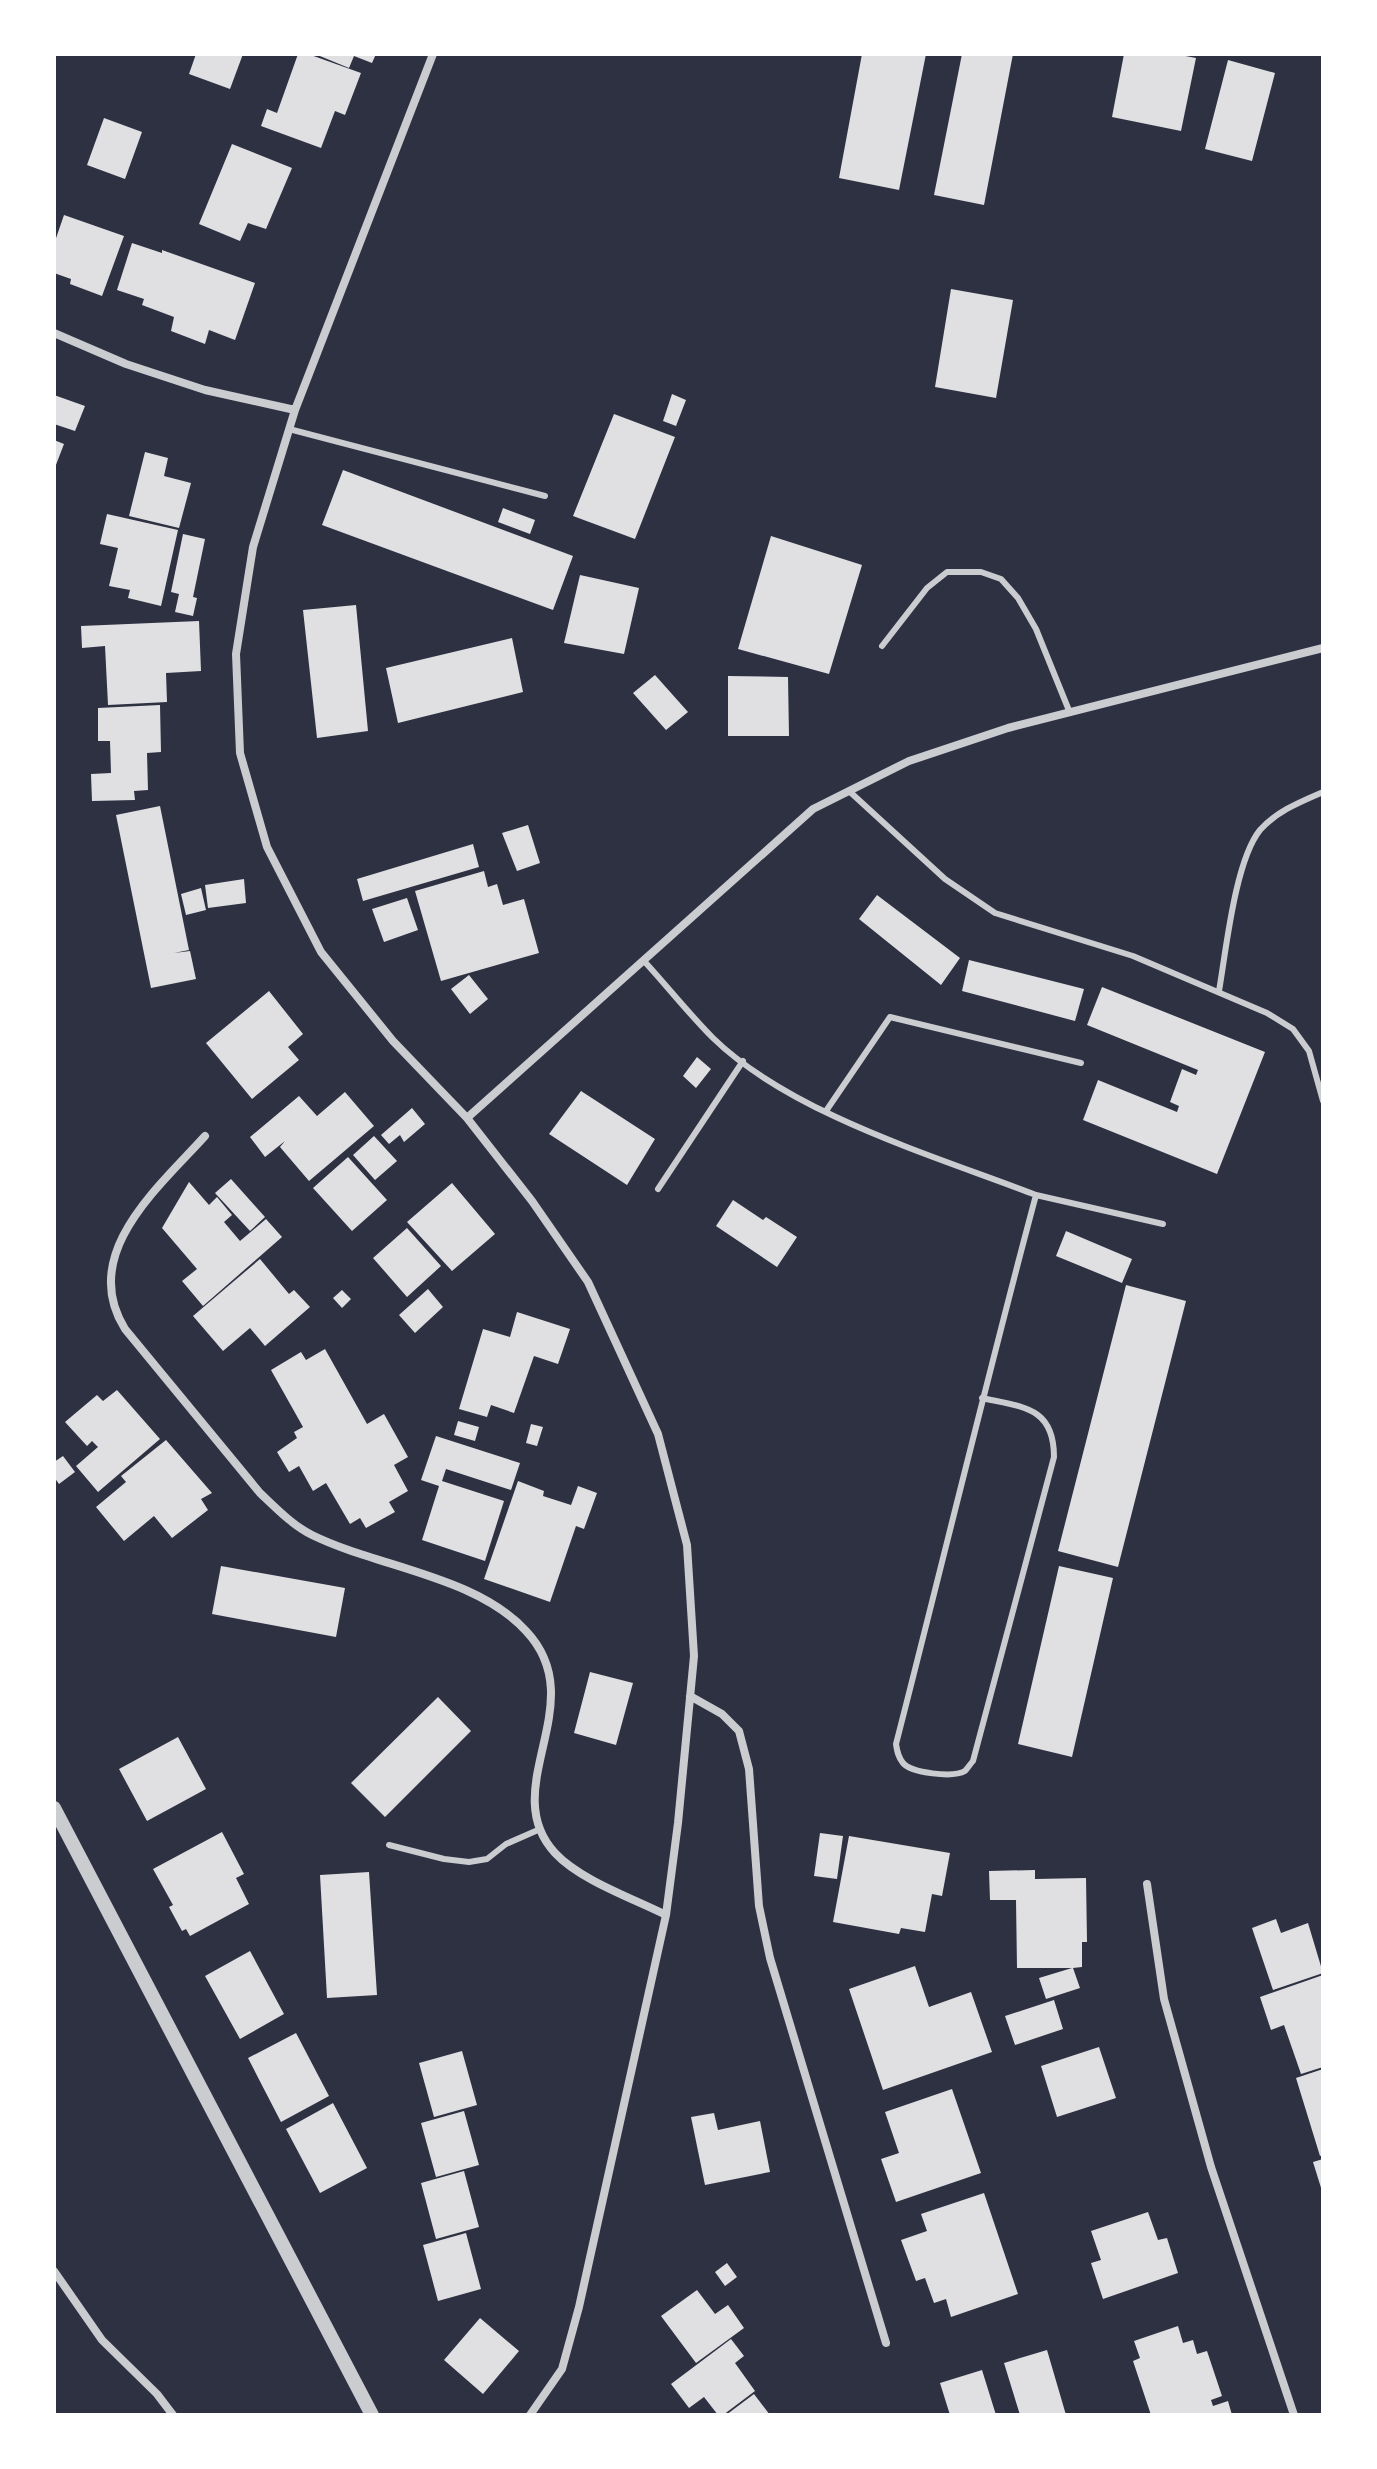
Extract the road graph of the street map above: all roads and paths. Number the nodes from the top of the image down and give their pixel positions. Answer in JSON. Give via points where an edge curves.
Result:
{"nodes":[{"id":1,"x":433,"y":54,"type":"edge"},
{"id":2,"x":54,"y":333,"type":"edge"},
{"id":3,"x":295,"y":410,"type":"junction"},
{"id":4,"x":289,"y":429,"type":"junction"},
{"id":5,"x":545,"y":496,"type":"dead end"},
{"id":6,"x":882,"y":646,"type":"dead end"},
{"id":7,"x":1323,"y":648,"type":"edge"},
{"id":8,"x":1070,"y":713,"type":"junction"},
{"id":9,"x":849,"y":791,"type":"junction"},
{"id":10,"x":1323,"y":792,"type":"edge"},
{"id":11,"x":644,"y":961,"type":"junction"},
{"id":12,"x":1219,"y":991,"type":"junction"},
{"id":13,"x":743,"y":1061,"type":"junction"},
{"id":14,"x":1081,"y":1063,"type":"dead end"},
{"id":15,"x":1323,"y":1101,"type":"edge"},
{"id":16,"x":826,"y":1111,"type":"junction"},
{"id":17,"x":467,"y":1118,"type":"junction"},
{"id":18,"x":205,"y":1136,"type":"dead end"},
{"id":19,"x":658,"y":1189,"type":"dead end"},
{"id":20,"x":1036,"y":1195,"type":"junction"},
{"id":21,"x":1163,"y":1224,"type":"dead end"},
{"id":22,"x":982,"y":1398,"type":"junction"},
{"id":23,"x":690,"y":1696,"type":"junction"},
{"id":24,"x":54,"y":1808,"type":"edge"},
{"id":25,"x":538,"y":1830,"type":"junction"},
{"id":26,"x":389,"y":1845,"type":"dead end"},
{"id":27,"x":1147,"y":1884,"type":"dead end"},
{"id":28,"x":666,"y":1915,"type":"junction"},
{"id":29,"x":54,"y":2271,"type":"edge"},
{"id":30,"x":886,"y":2343,"type":"dead end"},
{"id":31,"x":173,"y":2415,"type":"edge"},
{"id":32,"x":372,"y":2415,"type":"edge"},
{"id":33,"x":530,"y":2415,"type":"edge"},
{"id":34,"x":1294,"y":2415,"type":"edge"}],
"edges":[{"from":1,"to":3,"type":"street"},
{"from":2,"to":3,"type":"street","via":[[191,386]]},
{"from":3,"to":4,"type":"street"},
{"from":4,"to":5,"type":"lane"},
{"from":4,"to":17,"type":"street","via":[[253,547],[236,654],[240,753],[267,847],[321,952],[393,1041]]},
{"from":6,"to":8,"type":"lane","via":[[927,588],[947,572],[981,572],[1001,579],[1036,629]]},
{"from":7,"to":8,"type":"street"},
{"from":8,"to":9,"type":"street","via":[[909,761]]},
{"from":9,"to":11,"type":"street","via":[[813,809]]},
{"from":9,"to":12,"type":"lane","via":[[945,879],[995,913],[1133,956]]},
{"from":10,"to":12,"type":"lane","via":[[1284,809],[1259,832],[1234,903]]},
{"from":11,"to":13,"type":"lane","via":[[715,1039]]},
{"from":11,"to":17,"type":"street"},
{"from":12,"to":15,"type":"lane","via":[[1293,1029],[1309,1051]]},
{"from":13,"to":16,"type":"lane"},
{"from":13,"to":19,"type":"lane"},
{"from":14,"to":16,"type":"lane","via":[[890,1017]]},
{"from":16,"to":20,"type":"lane"},
{"from":17,"to":23,"type":"street","via":[[588,1282],[658,1434],[687,1545],[694,1656]]},
{"from":18,"to":25,"type":"street","via":[[120,1238],[112,1266],[115,1313],[284,1516],[310,1534],[452,1585],[500,1608],[527,1631],[545,1660],[553,1698],[533,1796]]},
{"from":20,"to":21,"type":"lane"},
{"from":20,"to":22,"type":"lane"},
{"from":22,"to":22,"type":"lane","via":[[1037,1414],[1051,1429],[1054,1457],[973,1761],[966,1770],[941,1774],[909,1768],[896,1744]]},
{"from":23,"to":28,"type":"street"},
{"from":23,"to":30,"type":"street","via":[[739,1731],[749,1769],[759,1906],[770,1958]]},
{"from":24,"to":32,"type":"street"},
{"from":25,"to":26,"type":"lane","via":[[487,1859],[469,1862]]},
{"from":25,"to":28,"type":"street","via":[[577,1871]]},
{"from":27,"to":34,"type":"street","via":[[1168,2015],[1211,2167]]},
{"from":28,"to":33,"type":"street","via":[[562,2369]]},
{"from":29,"to":31,"type":"street","via":[[102,2340]]}]}
